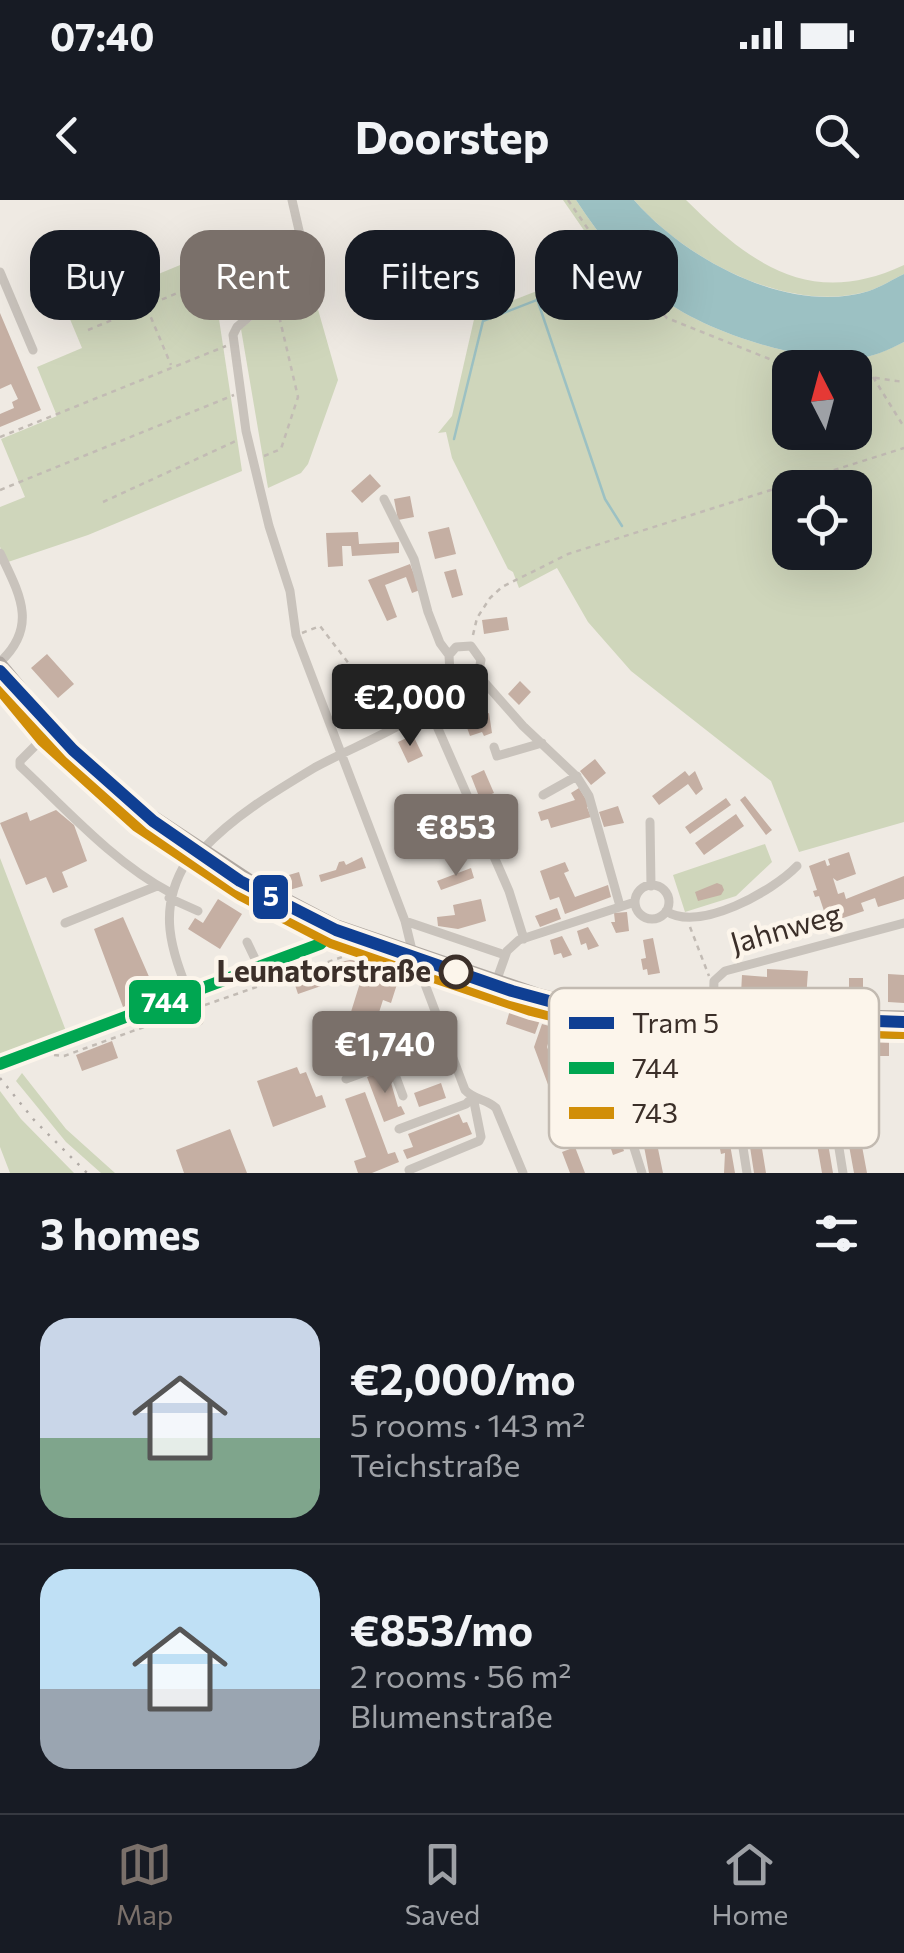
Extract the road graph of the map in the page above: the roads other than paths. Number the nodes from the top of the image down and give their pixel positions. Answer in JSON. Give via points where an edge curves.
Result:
{"nodes":[{"id":1,"x":292,"y":200,"type":"edge"},
{"id":2,"x":0,"y":272,"type":"edge"},
{"id":3,"x":33,"y":350,"type":"dead end"},
{"id":4,"x":384,"y":499,"type":"dead end"},
{"id":5,"x":0,"y":553,"type":"edge"},
{"id":6,"x":449,"y":655,"type":"junction"},
{"id":7,"x":0,"y":662,"type":"edge"},
{"id":8,"x":478,"y":675,"type":"junction"},
{"id":9,"x":454,"y":678,"type":"junction"},
{"id":10,"x":0,"y":687,"type":"edge"},
{"id":11,"x":429,"y":708,"type":"junction"},
{"id":12,"x":44,"y":737,"type":"junction"},
{"id":13,"x":542,"y":743,"type":"junction"},
{"id":14,"x":494,"y":747,"type":"dead end"},
{"id":15,"x":340,"y":754,"type":"junction"},
{"id":16,"x":577,"y":776,"type":"junction"},
{"id":17,"x":543,"y":795,"type":"dead end"},
{"id":18,"x":650,"y":822,"type":"dead end"},
{"id":19,"x":202,"y":850,"type":"junction"},
{"id":20,"x":187,"y":860,"type":"junction"},
{"id":21,"x":797,"y":866,"type":"dead end"},
{"id":22,"x":157,"y":886,"type":"junction"},
{"id":23,"x":651,"y":886,"type":"junction"},
{"id":24,"x":170,"y":895,"type":"junction"},
{"id":25,"x":636,"y":902,"type":"junction"},
{"id":26,"x":620,"y":906,"type":"junction"},
{"id":27,"x":198,"y":911,"type":"dead end"},
{"id":28,"x":666,"y":911,"type":"junction"},
{"id":29,"x":405,"y":921,"type":"junction"},
{"id":30,"x":65,"y":923,"type":"dead end"},
{"id":31,"x":904,"y":923,"type":"edge"},
{"id":32,"x":337,"y":925,"type":"junction"},
{"id":33,"x":327,"y":938,"type":"junction"},
{"id":34,"x":524,"y":938,"type":"junction"},
{"id":35,"x":247,"y":942,"type":"dead end"},
{"id":36,"x":412,"y":950,"type":"junction"},
{"id":37,"x":506,"y":954,"type":"junction"},
{"id":38,"x":260,"y":967,"type":"junction"},
{"id":39,"x":424,"y":974,"type":"junction"},
{"id":40,"x":497,"y":978,"type":"junction"},
{"id":41,"x":714,"y":988,"type":"edge"},
{"id":42,"x":189,"y":994,"type":"junction"},
{"id":43,"x":549,"y":997,"type":"edge"},
{"id":44,"x":549,"y":1014,"type":"edge"},
{"id":45,"x":879,"y":1015,"type":"edge"},
{"id":46,"x":904,"y":1016,"type":"edge"},
{"id":47,"x":199,"y":1022,"type":"dead end"},
{"id":48,"x":879,"y":1032,"type":"edge"},
{"id":49,"x":904,"y":1033,"type":"edge"},
{"id":50,"x":448,"y":1041,"type":"junction"},
{"id":51,"x":390,"y":1062,"type":"junction"},
{"id":52,"x":0,"y":1064,"type":"edge"},
{"id":53,"x":346,"y":1079,"type":"dead end"},
{"id":54,"x":403,"y":1096,"type":"dead end"},
{"id":55,"x":473,"y":1097,"type":"junction"},
{"id":56,"x":399,"y":1129,"type":"dead end"},
{"id":57,"x":634,"y":1148,"type":"edge"},
{"id":58,"x":743,"y":1148,"type":"edge"},
{"id":59,"x":839,"y":1148,"type":"edge"},
{"id":60,"x":409,"y":1170,"type":"dead end"},
{"id":61,"x":523,"y":1173,"type":"edge"},
{"id":62,"x":642,"y":1173,"type":"edge"},
{"id":63,"x":747,"y":1173,"type":"edge"},
{"id":64,"x":843,"y":1173,"type":"edge"}],
"edges":[{"from":1,"to":15,"type":"street","via":[[306,264],[237,327],[233,345],[296,635]]},
{"from":2,"to":3,"type":"street"},
{"from":4,"to":6,"type":"street"},
{"from":5,"to":7,"type":"street","via":[[18,588],[22,622],[21,636]]},
{"from":6,"to":8,"type":"street","via":[[471,646],[481,660]]},
{"from":6,"to":9,"type":"street"},
{"from":7,"to":19,"type":"main road","via":[[85,757]]},
{"from":8,"to":9,"type":"street"},
{"from":8,"to":13,"type":"street"},
{"from":9,"to":11,"type":"street"},
{"from":10,"to":12,"type":"main road"},
{"from":11,"to":15,"type":"street"},
{"from":11,"to":34,"type":"street"},
{"from":12,"to":20,"type":"main road","via":[[106,798]]},
{"from":12,"to":22,"type":"street","via":[[20,766]]},
{"from":13,"to":14,"type":"street","via":[[496,756]]},
{"from":13,"to":16,"type":"street"},
{"from":15,"to":19,"type":"street","via":[[246,811]]},
{"from":15,"to":29,"type":"street"},
{"from":16,"to":17,"type":"street"},
{"from":16,"to":26,"type":"street","via":[[594,810]]},
{"from":18,"to":23,"type":"street"},
{"from":19,"to":32,"type":"main road"},
{"from":20,"to":24,"type":"street"},
{"from":20,"to":33,"type":"main road"},
{"from":21,"to":28,"type":"street","via":[[733,907],[687,916]]},
{"from":22,"to":24,"type":"street"},
{"from":22,"to":30,"type":"street"},
{"from":23,"to":25,"type":"street"},
{"from":23,"to":28,"type":"street","via":[[666,892]]},
{"from":24,"to":27,"type":"street"},
{"from":24,"to":42,"type":"street","via":[[170,932]]},
{"from":25,"to":26,"type":"street"},
{"from":25,"to":28,"type":"street","via":[[644,917]]},
{"from":26,"to":34,"type":"street"},
{"from":29,"to":36,"type":"street"},
{"from":29,"to":37,"type":"street"},
{"from":31,"to":41,"type":"street","name":"Jahnweg","via":[[725,972]]},
{"from":32,"to":33,"type":"street"},
{"from":32,"to":36,"type":"main road"},
{"from":33,"to":38,"type":"street"},
{"from":33,"to":39,"type":"main road"},
{"from":34,"to":37,"type":"street"},
{"from":35,"to":38,"type":"street"},
{"from":36,"to":39,"type":"street"},
{"from":36,"to":40,"type":"main road"},
{"from":37,"to":40,"type":"street"},
{"from":38,"to":42,"type":"street"},
{"from":39,"to":44,"type":"main road"},
{"from":39,"to":50,"type":"street"},
{"from":40,"to":43,"type":"main road"},
{"from":42,"to":47,"type":"street"},
{"from":42,"to":52,"type":"street"},
{"from":45,"to":46,"type":"main road"},
{"from":48,"to":49,"type":"main road"},
{"from":50,"to":51,"type":"street"},
{"from":50,"to":55,"type":"street"},
{"from":51,"to":53,"type":"street"},
{"from":51,"to":54,"type":"street"},
{"from":55,"to":56,"type":"street"},
{"from":55,"to":60,"type":"street","via":[[479,1141]]},
{"from":55,"to":61,"type":"street","via":[[496,1108]]},
{"from":57,"to":62,"type":"street"},
{"from":58,"to":63,"type":"street"},
{"from":59,"to":64,"type":"street"}]}
